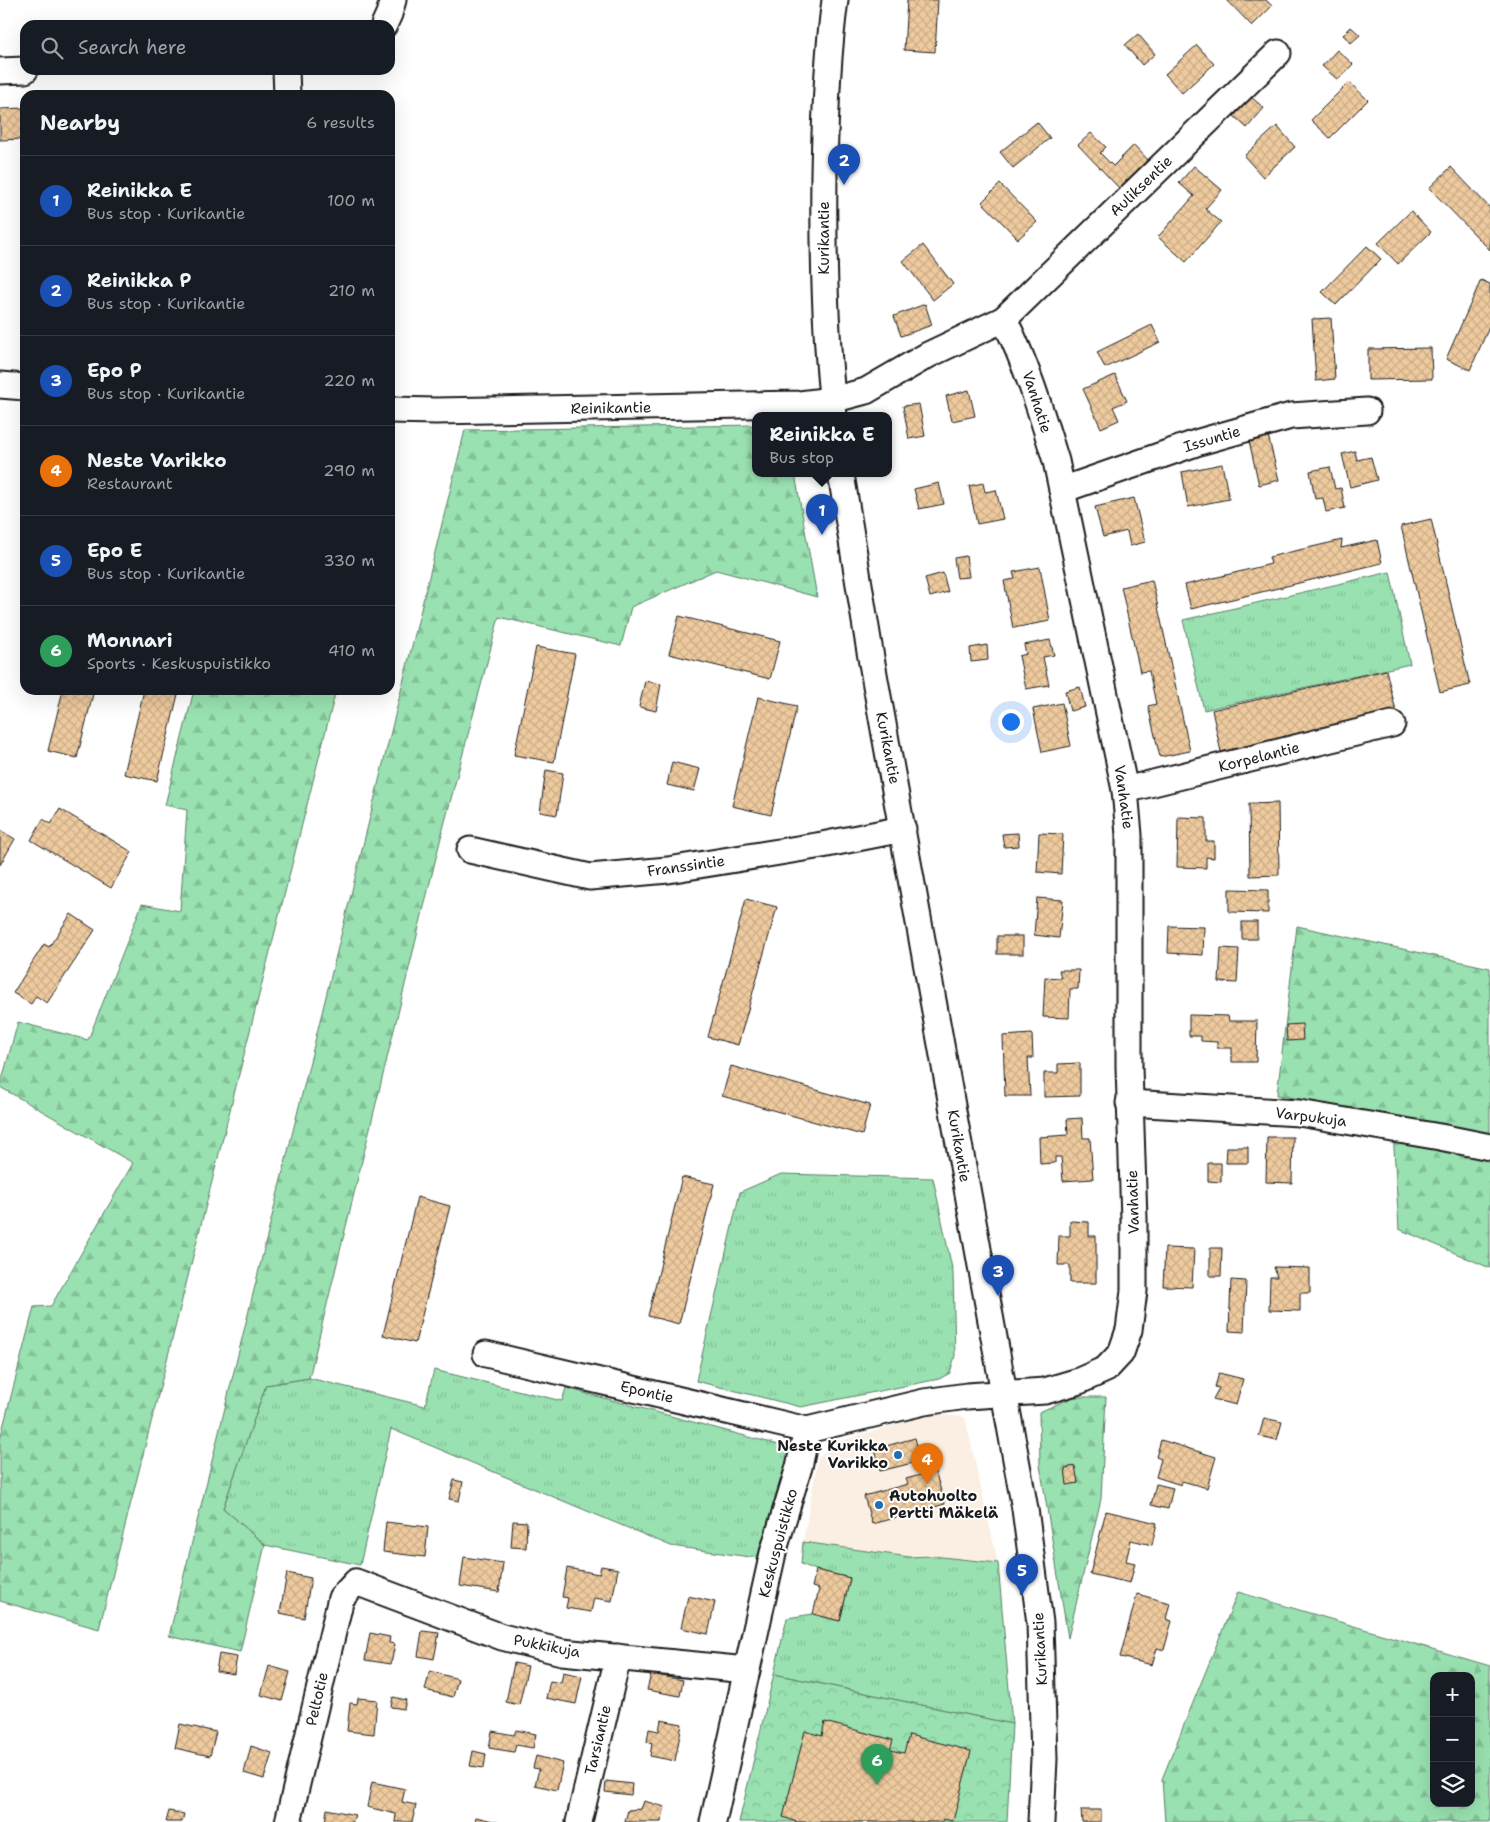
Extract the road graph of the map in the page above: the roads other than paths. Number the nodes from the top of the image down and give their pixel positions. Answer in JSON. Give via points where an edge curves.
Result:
{"nodes":[{"id":1,"x":393,"y":0,"type":"edge"},
{"id":2,"x":835,"y":0,"type":"edge"},
{"id":3,"x":386,"y":20,"type":"edge"},
{"id":4,"x":1278,"y":53,"type":"dead end"},
{"id":5,"x":20,"y":70,"type":"edge"},
{"id":6,"x":0,"y":71,"type":"edge"},
{"id":7,"x":286,"y":75,"type":"edge"},
{"id":8,"x":287,"y":90,"type":"edge"},
{"id":9,"x":1004,"y":319,"type":"junction"},
{"id":10,"x":0,"y":385,"type":"edge"},
{"id":11,"x":20,"y":387,"type":"edge"},
{"id":12,"x":833,"y":408,"type":"edge"},
{"id":13,"x":395,"y":410,"type":"edge"},
{"id":14,"x":1367,"y":411,"type":"dead end"},
{"id":15,"x":841,"y":477,"type":"edge"},
{"id":16,"x":1062,"y":490,"type":"junction"},
{"id":17,"x":1392,"y":724,"type":"dead end"},
{"id":18,"x":1125,"y":790,"type":"junction"},
{"id":19,"x":903,"y":829,"type":"junction"},
{"id":20,"x":470,"y":850,"type":"dead end"},
{"id":21,"x":1129,"y":1103,"type":"junction"},
{"id":22,"x":1490,"y":1147,"type":"edge"},
{"id":23,"x":486,"y":1354,"type":"dead end"},
{"id":24,"x":1003,"y":1394,"type":"junction"},
{"id":25,"x":807,"y":1430,"type":"junction"},
{"id":26,"x":356,"y":1582,"type":"joint"},
{"id":27,"x":618,"y":1657,"type":"junction"},
{"id":28,"x":747,"y":1670,"type":"junction"},
{"id":29,"x":288,"y":1822,"type":"edge"},
{"id":30,"x":579,"y":1822,"type":"edge"},
{"id":31,"x":713,"y":1822,"type":"edge"},
{"id":32,"x":1041,"y":1822,"type":"edge"}],
"edges":[{"from":1,"to":3,"type":"street"},
{"from":2,"to":12,"type":"street","name":"Kurikantie","via":[[828,73],[824,213],[825,320]]},
{"from":4,"to":9,"type":"street","name":"Auliksentie"},
{"from":5,"to":6,"type":"street"},
{"from":7,"to":8,"type":"street"},
{"from":9,"to":12,"type":"street","via":[[928,355]]},
{"from":9,"to":16,"type":"street","name":"Vanhatie","via":[[1020,350],[1040,408]]},
{"from":10,"to":11,"type":"street"},
{"from":12,"to":13,"type":"street","name":"Reinikantie","via":[[800,404]]},
{"from":14,"to":16,"type":"street","name":"Issuntie","via":[[1291,416],[1199,442]]},
{"from":15,"to":19,"type":"street","name":"Kurikantie"},
{"from":16,"to":18,"type":"street","name":"Vanhatie"},
{"from":17,"to":18,"type":"street","name":"Korpelantie"},
{"from":18,"to":21,"type":"street","name":"Vanhatie","via":[[1129,836]]},
{"from":19,"to":20,"type":"street","name":"Franssintie","via":[[822,846],[668,870],[590,877]]},
{"from":19,"to":24,"type":"street","name":"Kurikantie"},
{"from":21,"to":22,"type":"street","name":"Varpukuja","via":[[1299,1113]]},
{"from":21,"to":24,"type":"street","name":"Vanhatie","via":[[1134,1291],[1129,1330],[1121,1353],[1106,1369],[1079,1381],[1046,1391]]},
{"from":23,"to":25,"type":"street","name":"Epontie"},
{"from":24,"to":25,"type":"street","via":[[924,1402]]},
{"from":24,"to":32,"type":"street","name":"Kurikantie","via":[[1025,1509],[1040,1623],[1044,1759]]},
{"from":25,"to":28,"type":"street","name":"Keskuspuistikko","via":[[773,1553]]},
{"from":26,"to":27,"type":"street","name":"Pukkikuja","via":[[502,1637],[562,1652]]},
{"from":26,"to":29,"type":"street","name":"Peltotie","via":[[340,1598]]},
{"from":27,"to":28,"type":"street","name":"Pukkikuja"},
{"from":27,"to":30,"type":"street","name":"Tarsiantie"},
{"from":28,"to":31,"type":"street","name":"Keskuspuistikko"}]}
